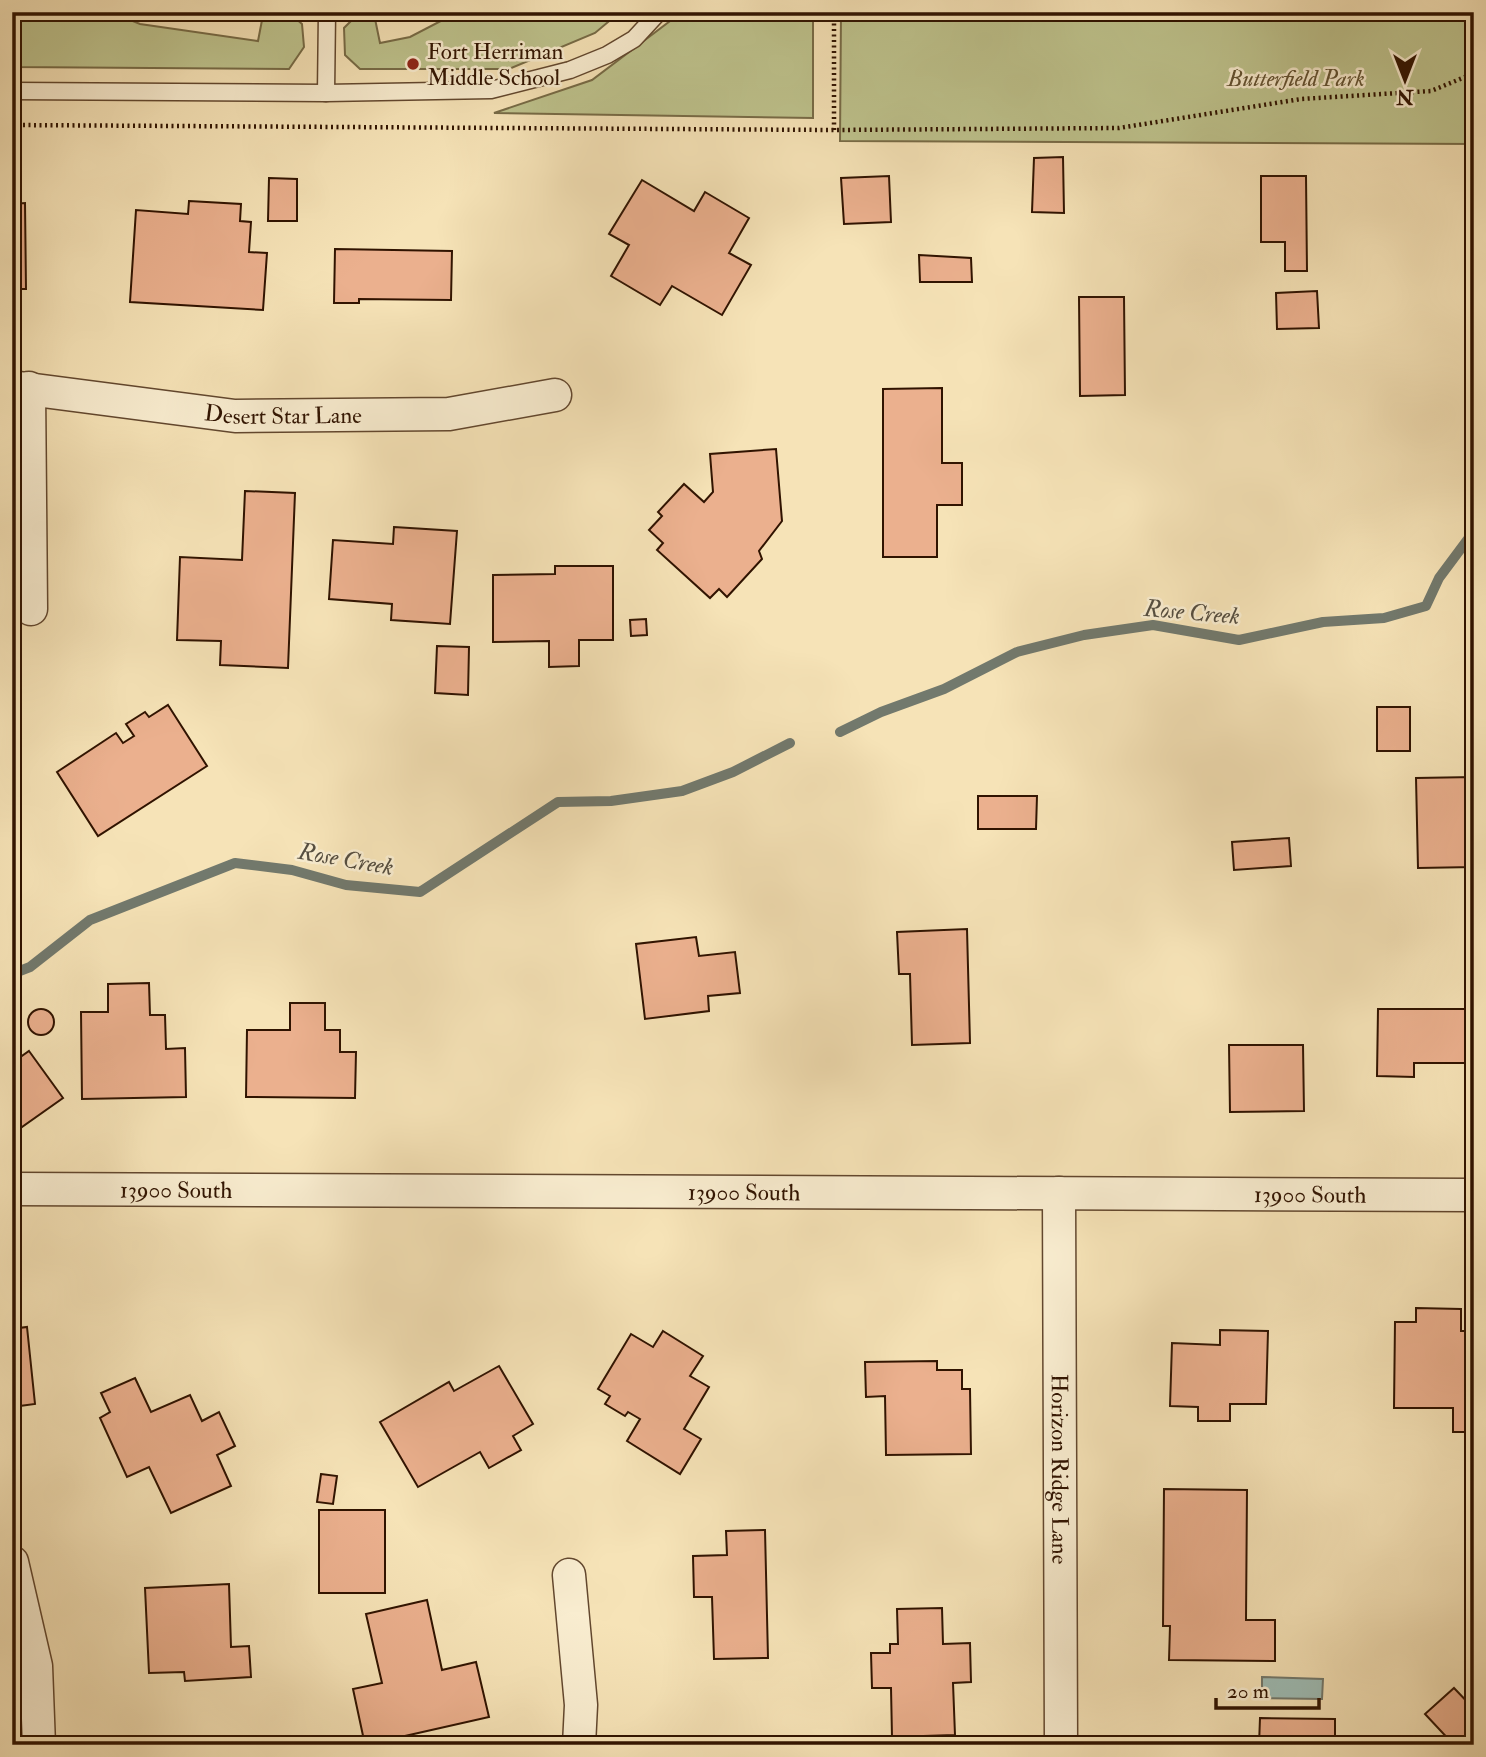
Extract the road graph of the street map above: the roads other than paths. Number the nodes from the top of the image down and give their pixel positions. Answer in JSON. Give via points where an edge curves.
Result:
{"nodes":[{"id":1,"x":327,"y":12,"type":"edge"},
{"id":2,"x":659,"y":12,"type":"edge"},
{"id":3,"x":12,"y":91,"type":"edge"},
{"id":4,"x":326,"y":93,"type":"junction"},
{"id":5,"x":21,"y":387,"type":"edge"},
{"id":6,"x":555,"y":395,"type":"dead end"},
{"id":7,"x":32,"y":609,"type":"dead end"},
{"id":8,"x":12,"y":1189,"type":"edge"},
{"id":9,"x":1059,"y":1193,"type":"junction"},
{"id":10,"x":1474,"y":1195,"type":"edge"},
{"id":11,"x":12,"y":1562,"type":"edge"},
{"id":12,"x":569,"y":1575,"type":"dead end"},
{"id":13,"x":39,"y":1745,"type":"edge"},
{"id":14,"x":579,"y":1745,"type":"edge"},
{"id":15,"x":1061,"y":1745,"type":"edge"}],
"edges":[{"from":1,"to":4,"type":"lane"},
{"from":2,"to":4,"type":"lane","via":[[634,39],[607,55],[533,81],[491,90]]},
{"from":3,"to":4,"type":"lane"},
{"from":5,"to":6,"type":"street","name":"Desert Star Lane","via":[[234,416],[449,414]]},
{"from":5,"to":7,"type":"street"},
{"from":8,"to":9,"type":"street","name":"13900 South"},
{"from":9,"to":10,"type":"street","name":"13900 South"},
{"from":9,"to":15,"type":"street","name":"Horizon Ridge Lane"},
{"from":11,"to":13,"type":"street","via":[[36,1666]]},
{"from":12,"to":14,"type":"street","via":[[581,1705]]}]}
